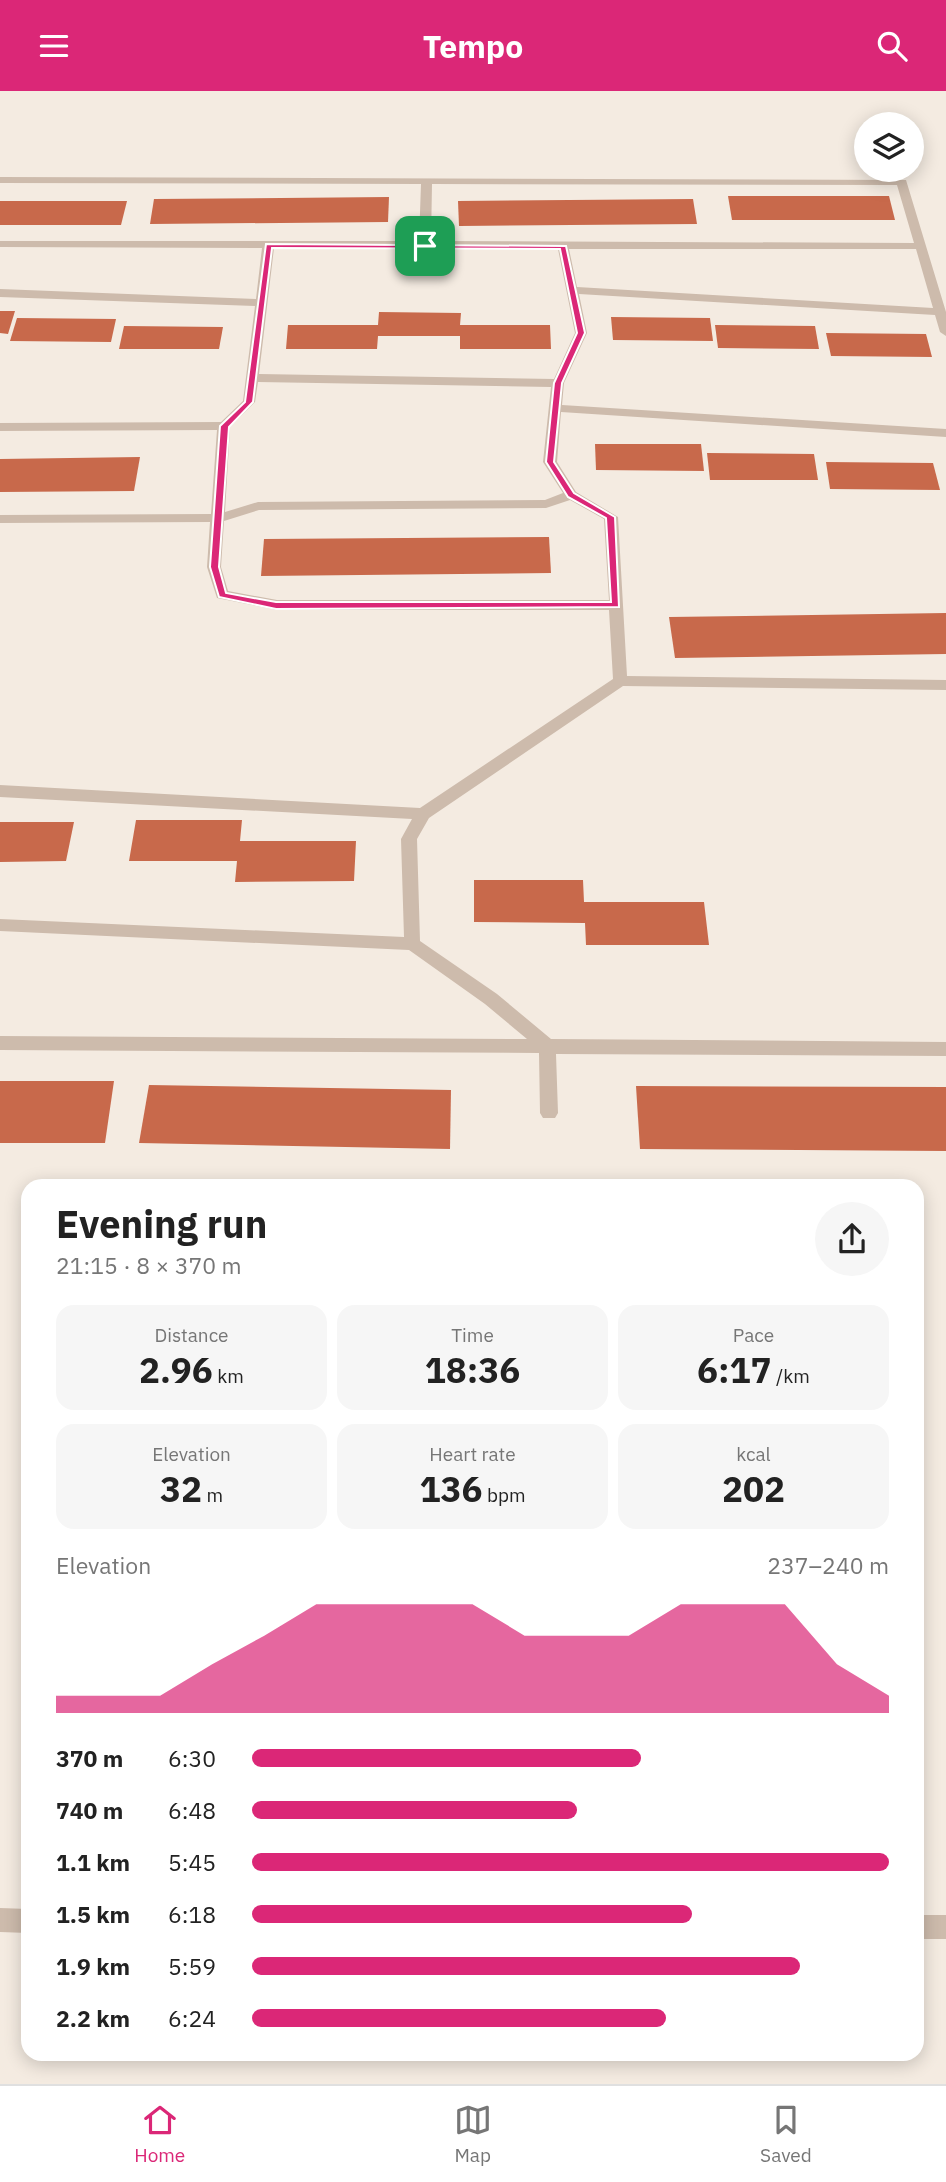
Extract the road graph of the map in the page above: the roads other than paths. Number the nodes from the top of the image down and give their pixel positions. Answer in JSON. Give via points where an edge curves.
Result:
{"nodes":[{"id":1,"x":0,"y":180,"type":"edge"},
{"id":2,"x":427,"y":181,"type":"junction"},
{"id":3,"x":0,"y":244,"type":"edge"},
{"id":4,"x":268,"y":246,"type":"junction"},
{"id":5,"x":425,"y":246,"type":"junction"},
{"id":6,"x":921,"y":246,"type":"junction"},
{"id":7,"x":563,"y":247,"type":"junction"},
{"id":8,"x":572,"y":290,"type":"junction"},
{"id":9,"x":0,"y":293,"type":"edge"},
{"id":10,"x":259,"y":303,"type":"junction"},
{"id":11,"x":940,"y":312,"type":"junction"},
{"id":12,"x":946,"y":331,"type":"edge"},
{"id":13,"x":251,"y":378,"type":"junction"},
{"id":14,"x":558,"y":383,"type":"junction"},
{"id":15,"x":556,"y":408,"type":"junction"},
{"id":16,"x":225,"y":426,"type":"junction"},
{"id":17,"x":0,"y":427,"type":"edge"},
{"id":18,"x":946,"y":433,"type":"edge"},
{"id":19,"x":571,"y":495,"type":"junction"},
{"id":20,"x":220,"y":518,"type":"junction"},
{"id":21,"x":0,"y":519,"type":"edge"},
{"id":22,"x":616,"y":605,"type":"junction"},
{"id":23,"x":620,"y":681,"type":"junction"},
{"id":24,"x":946,"y":685,"type":"edge"},
{"id":25,"x":0,"y":792,"type":"edge"},
{"id":26,"x":423,"y":814,"type":"junction"},
{"id":27,"x":0,"y":925,"type":"edge"},
{"id":28,"x":412,"y":944,"type":"junction"},
{"id":29,"x":0,"y":1043,"type":"edge"},
{"id":30,"x":547,"y":1046,"type":"junction"},
{"id":31,"x":946,"y":1049,"type":"edge"},
{"id":32,"x":549,"y":1113,"type":"dead end"},
{"id":33,"x":0,"y":1920,"type":"edge"},
{"id":34,"x":21,"y":1921,"type":"edge"},
{"id":35,"x":924,"y":1927,"type":"edge"},
{"id":36,"x":946,"y":1927,"type":"edge"}],
"edges":[{"from":1,"to":2,"type":"street"},
{"from":2,"to":5,"type":"street"},
{"from":2,"to":6,"type":"street","via":[[902,182]]},
{"from":3,"to":4,"type":"street"},
{"from":4,"to":5,"type":"street"},
{"from":4,"to":10,"type":"street"},
{"from":5,"to":7,"type":"street"},
{"from":6,"to":7,"type":"street","via":[[613,243]]},
{"from":6,"to":11,"type":"street"},
{"from":7,"to":8,"type":"street"},
{"from":8,"to":11,"type":"street"},
{"from":8,"to":14,"type":"street","via":[[581,333]]},
{"from":9,"to":10,"type":"street"},
{"from":10,"to":13,"type":"street"},
{"from":11,"to":12,"type":"street"},
{"from":13,"to":14,"type":"street"},
{"from":13,"to":16,"type":"street","via":[[249,402]]},
{"from":14,"to":15,"type":"street"},
{"from":15,"to":18,"type":"street"},
{"from":15,"to":19,"type":"street","via":[[550,462]]},
{"from":16,"to":17,"type":"street"},
{"from":16,"to":20,"type":"street"},
{"from":19,"to":20,"type":"street","via":[[546,504],[258,506]]},
{"from":19,"to":22,"type":"street","via":[[611,517]]},
{"from":20,"to":21,"type":"street"},
{"from":20,"to":22,"type":"street","via":[[215,567],[222,595],[276,605]]},
{"from":22,"to":23,"type":"street"},
{"from":23,"to":24,"type":"street"},
{"from":23,"to":26,"type":"street"},
{"from":25,"to":26,"type":"street"},
{"from":26,"to":28,"type":"street","via":[[409,839]]},
{"from":27,"to":28,"type":"street"},
{"from":28,"to":30,"type":"street","via":[[491,999]]},
{"from":29,"to":30,"type":"street"},
{"from":30,"to":31,"type":"street"},
{"from":30,"to":32,"type":"street"},
{"from":33,"to":34,"type":"street"},
{"from":35,"to":36,"type":"street"}]}
